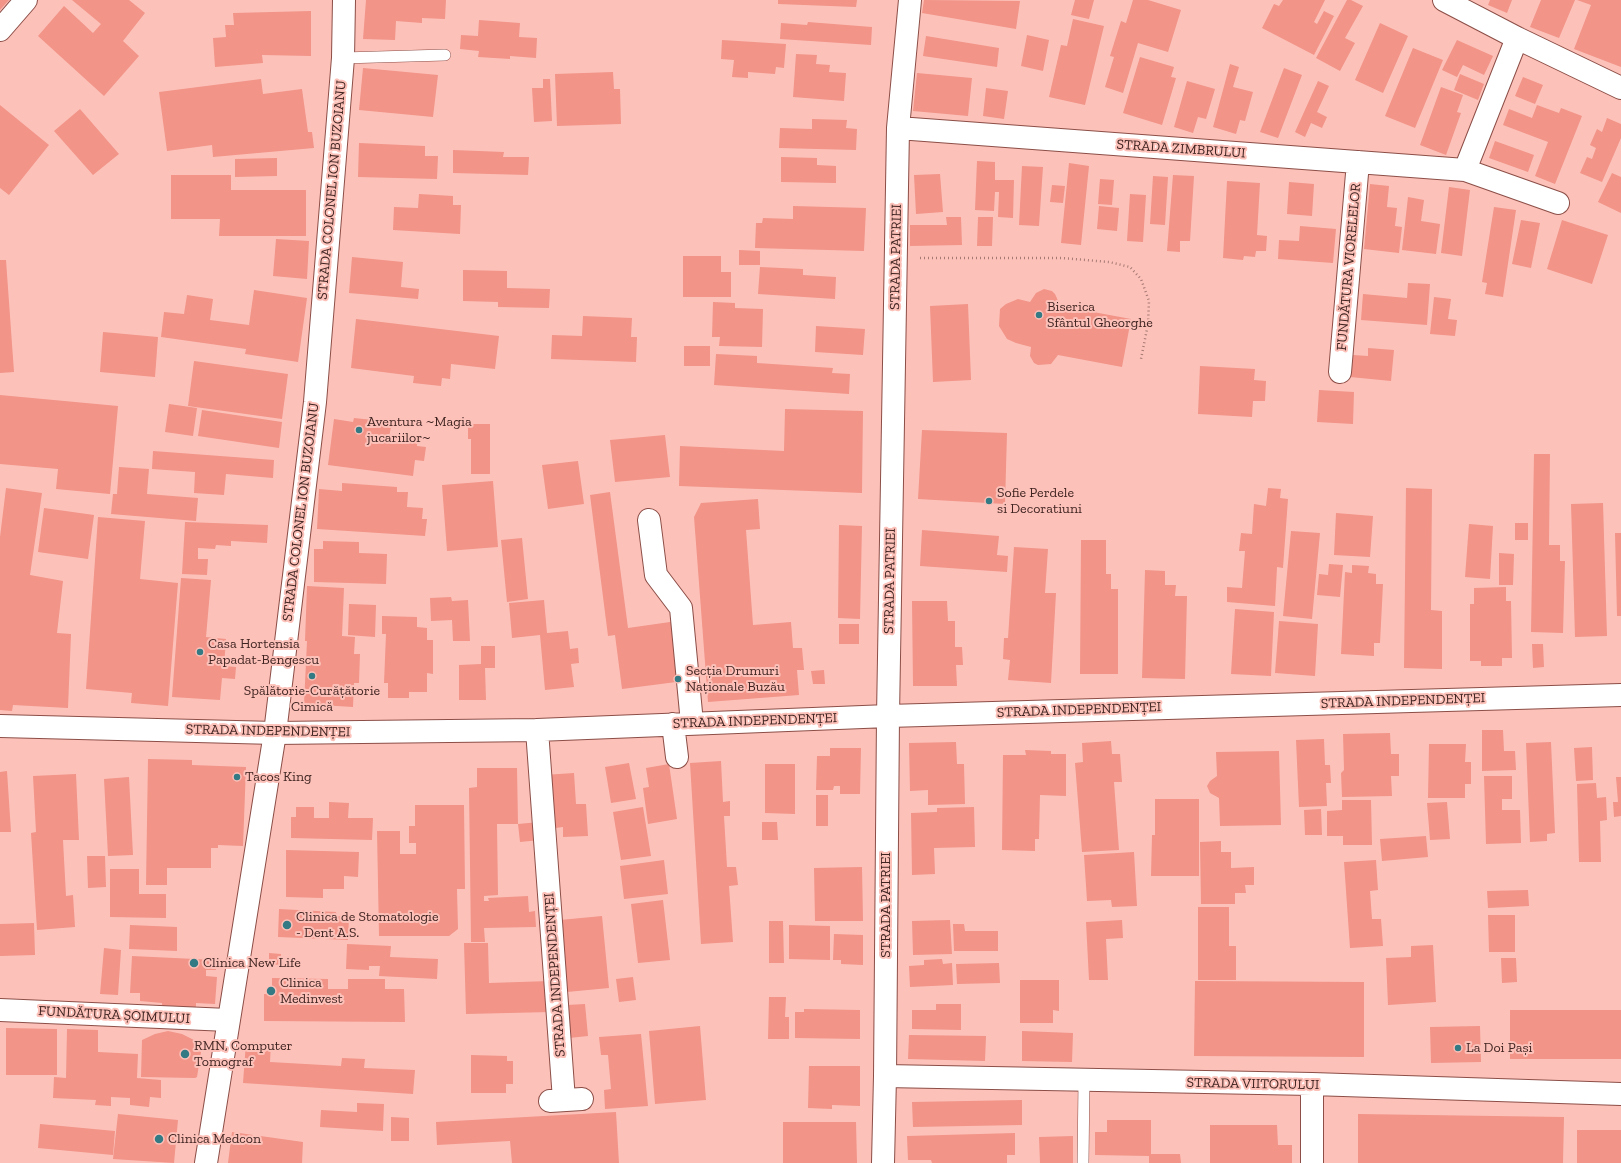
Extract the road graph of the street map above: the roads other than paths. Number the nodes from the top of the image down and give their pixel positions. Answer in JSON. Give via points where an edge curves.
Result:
{"nodes":[{"id":1,"x":26,"y":0,"type":"edge"},
{"id":2,"x":344,"y":0,"type":"edge"},
{"id":3,"x":910,"y":0,"type":"edge"},
{"id":4,"x":1444,"y":0,"type":"edge"},
{"id":5,"x":0,"y":30,"type":"edge"},
{"id":6,"x":1517,"y":38,"type":"junction"},
{"id":7,"x":445,"y":56,"type":"dead end"},
{"id":8,"x":343,"y":58,"type":"junction"},
{"id":9,"x":1621,"y":88,"type":"edge"},
{"id":10,"x":898,"y":128,"type":"junction"},
{"id":11,"x":1358,"y":162,"type":"junction"},
{"id":12,"x":1465,"y":170,"type":"junction"},
{"id":13,"x":1558,"y":203,"type":"dead end"},
{"id":14,"x":1340,"y":372,"type":"dead end"},
{"id":15,"x":649,"y":520,"type":"dead end"},
{"id":16,"x":1621,"y":695,"type":"edge"},
{"id":17,"x":888,"y":716,"type":"junction"},
{"id":18,"x":683,"y":724,"type":"junction"},
{"id":19,"x":0,"y":726,"type":"edge"},
{"id":20,"x":536,"y":730,"type":"junction"},
{"id":21,"x":275,"y":733,"type":"junction"},
{"id":22,"x":677,"y":757,"type":"dead end"},
{"id":23,"x":0,"y":1010,"type":"edge"},
{"id":24,"x":228,"y":1020,"type":"junction"},
{"id":25,"x":885,"y":1076,"type":"junction"},
{"id":26,"x":1084,"y":1081,"type":"junction"},
{"id":27,"x":1312,"y":1084,"type":"junction"},
{"id":28,"x":1621,"y":1094,"type":"edge"},
{"id":29,"x":565,"y":1100,"type":"dead end"},
{"id":30,"x":206,"y":1163,"type":"edge"},
{"id":31,"x":883,"y":1163,"type":"edge"},
{"id":32,"x":1082,"y":1163,"type":"edge"},
{"id":33,"x":1312,"y":1163,"type":"edge"}],
"edges":[{"from":1,"to":5,"type":"street"},
{"from":2,"to":8,"type":"street","name":"STRADA COLONEL ION BUZOIANU"},
{"from":3,"to":10,"type":"street","name":"STRADA PATRIEI"},
{"from":4,"to":6,"type":"street"},
{"from":6,"to":9,"type":"street"},
{"from":6,"to":12,"type":"street"},
{"from":7,"to":8,"type":"lane"},
{"from":8,"to":21,"type":"street","name":"STRADA COLONEL ION BUZOIANU","via":[[315,402]]},
{"from":10,"to":11,"type":"street","name":"STRADA ZIMBRULUI"},
{"from":10,"to":17,"type":"street","name":"STRADA PATRIEI"},
{"from":11,"to":12,"type":"street","name":"STRADA ZIMBRULUI"},
{"from":11,"to":14,"type":"street","name":"FUNDĂTURA VIORELELOR"},
{"from":12,"to":13,"type":"street","name":"STRADA ZIMBRULUI"},
{"from":15,"to":18,"type":"street","via":[[656,575],[681,608]]},
{"from":16,"to":17,"type":"street","name":"STRADA INDEPENDENȚEI"},
{"from":17,"to":18,"type":"street","name":"STRADA INDEPENDENȚEI"},
{"from":17,"to":25,"type":"street","name":"STRADA PATRIEI"},
{"from":18,"to":20,"type":"street","name":"STRADA INDEPENDENȚEI"},
{"from":18,"to":22,"type":"street"},
{"from":19,"to":21,"type":"street","name":"STRADA INDEPENDENȚEI"},
{"from":20,"to":21,"type":"street","name":"STRADA INDEPENDENȚEI"},
{"from":20,"to":29,"type":"street","name":"STRADA INDEPENDENȚEI"},
{"from":21,"to":24,"type":"street","name":"STRADA COLONEL ION BUZOIANU"},
{"from":23,"to":24,"type":"street","name":"FUNDĂTURA ȘOIMULUI"},
{"from":24,"to":30,"type":"street","name":"STRADA COLONEL ION BUZOIANU"},
{"from":25,"to":26,"type":"street","name":"STRADA VIITORULUI"},
{"from":25,"to":31,"type":"street","name":"STRADA PATRIEI"},
{"from":26,"to":27,"type":"street","name":"STRADA VIITORULUI"},
{"from":26,"to":32,"type":"lane"},
{"from":27,"to":28,"type":"street","name":"STRADA VIITORULUI"},
{"from":27,"to":33,"type":"street"}]}
